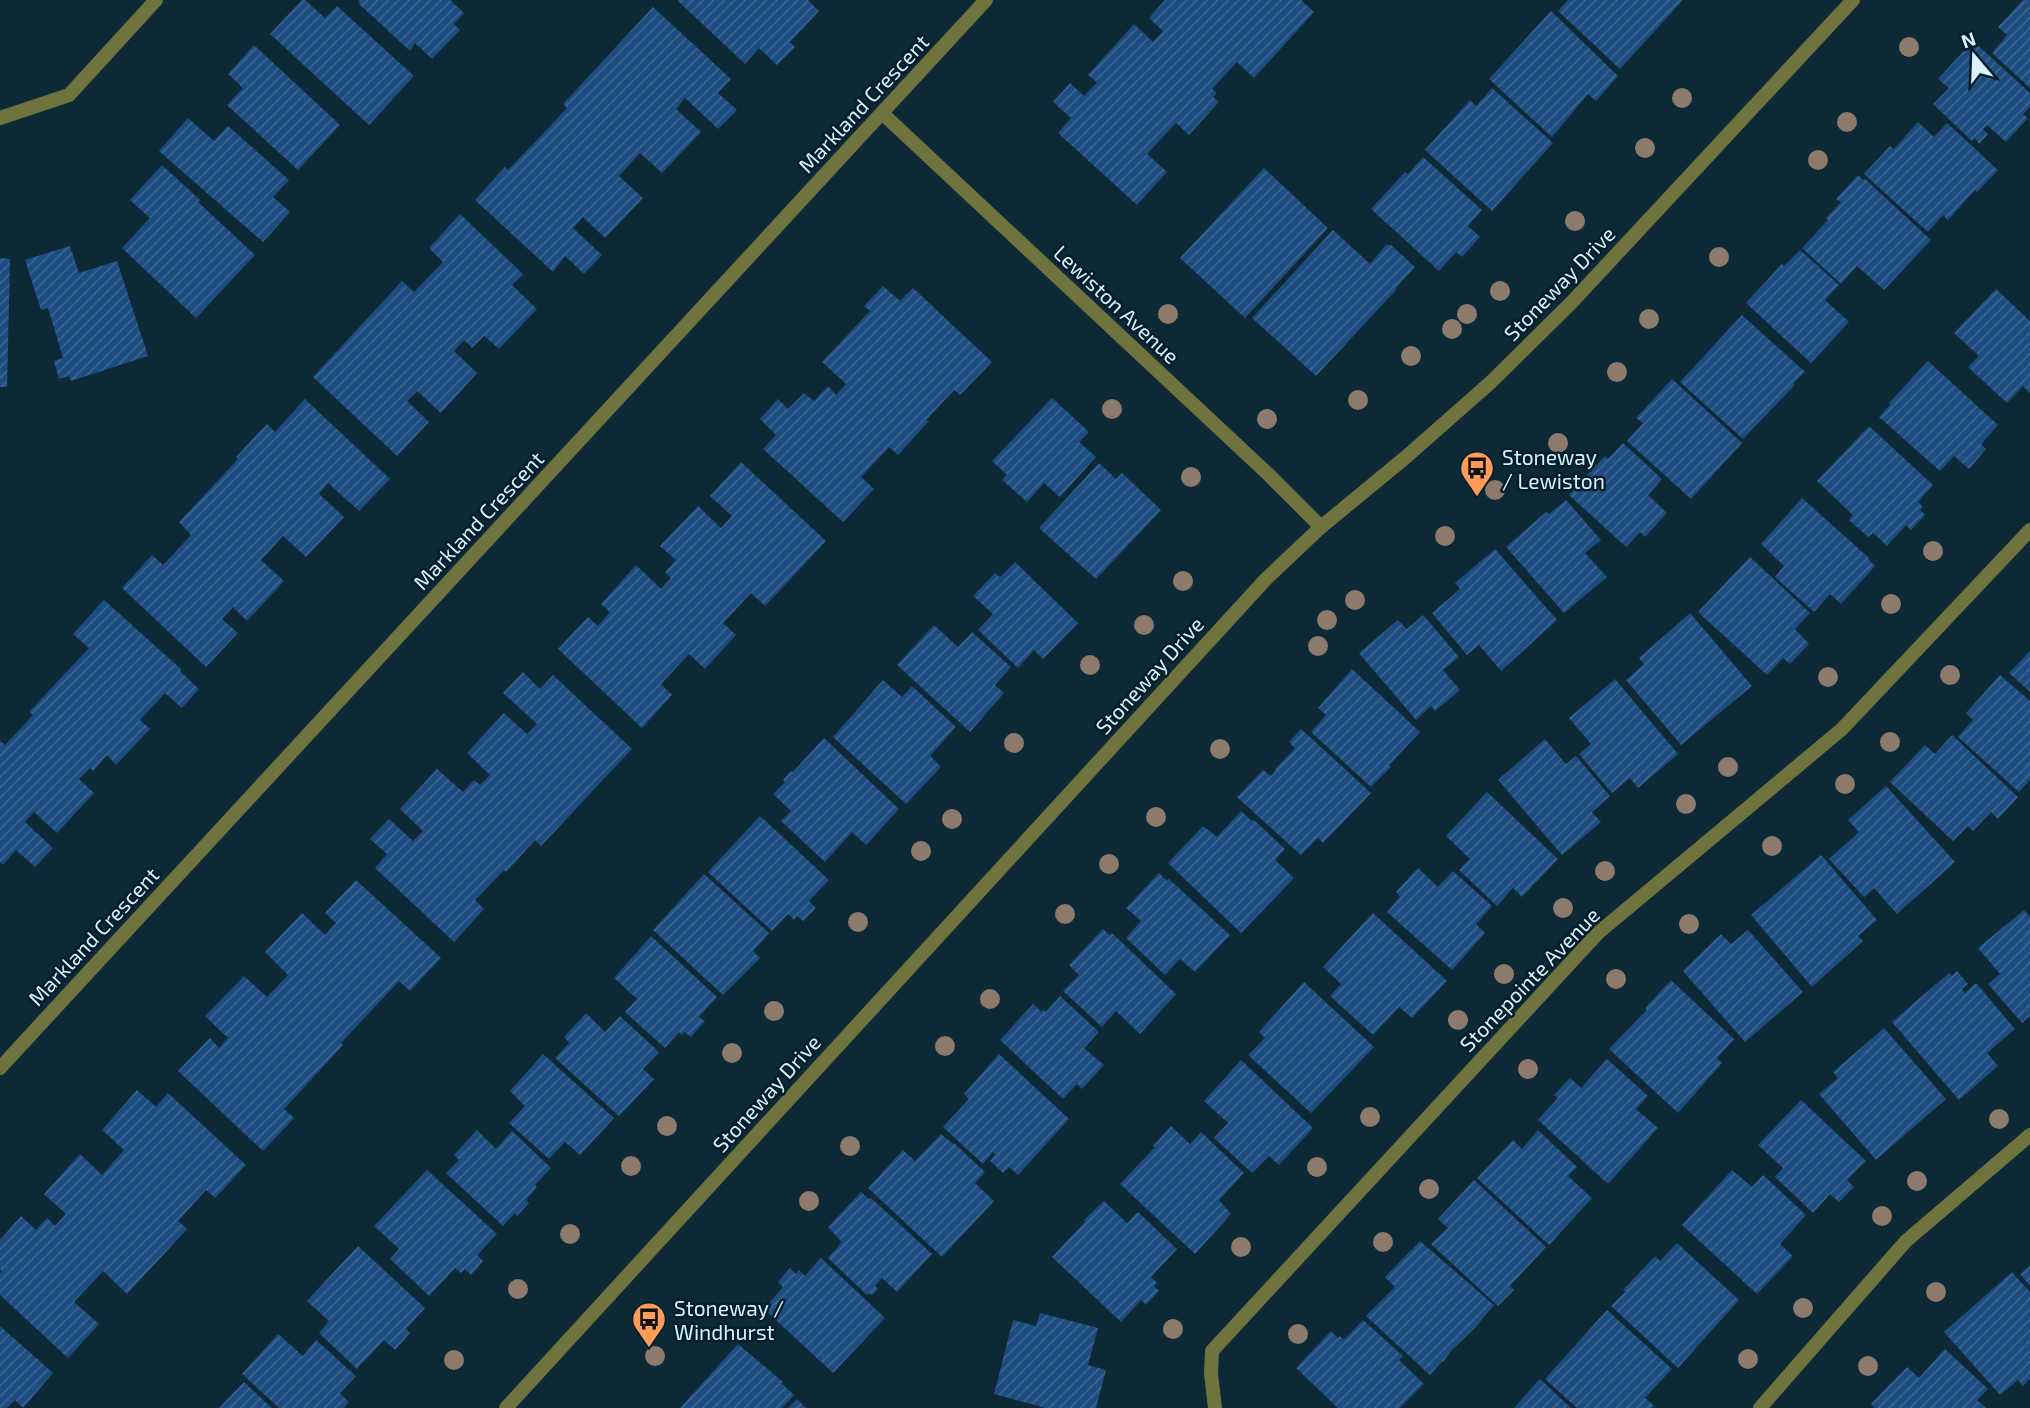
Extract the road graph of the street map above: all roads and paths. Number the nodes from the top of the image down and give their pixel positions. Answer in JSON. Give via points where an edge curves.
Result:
{"nodes":[{"id":1,"x":156,"y":0,"type":"edge"},
{"id":2,"x":986,"y":0,"type":"edge"},
{"id":3,"x":1853,"y":0,"type":"edge"},
{"id":4,"x":882,"y":113,"type":"junction"},
{"id":5,"x":0,"y":118,"type":"edge"},
{"id":6,"x":1321,"y":527,"type":"junction"},
{"id":7,"x":2030,"y":530,"type":"edge"},
{"id":8,"x":0,"y":1068,"type":"edge"},
{"id":9,"x":2030,"y":1135,"type":"edge"},
{"id":10,"x":512,"y":1406,"type":"edge"},
{"id":11,"x":1215,"y":1408,"type":"edge"},
{"id":12,"x":1760,"y":1408,"type":"edge"}],
"edges":[{"from":1,"to":5,"type":"street","via":[[69,95]]},
{"from":2,"to":4,"type":"street","name":"Markland Crescent"},
{"from":3,"to":6,"type":"street","name":"Stoneway Drive","via":[[1572,302],[1491,382]]},
{"from":4,"to":6,"type":"street","name":"Lewiston Avenue"},
{"from":4,"to":8,"type":"street","name":"Markland Crescent"},
{"from":6,"to":10,"type":"street","name":"Stoneway Drive","via":[[1266,579]]},
{"from":7,"to":11,"type":"street","name":"Stonepointe Avenue","via":[[1842,729],[1598,933],[1212,1351]]},
{"from":9,"to":12,"type":"street","via":[[1906,1241]]}]}
